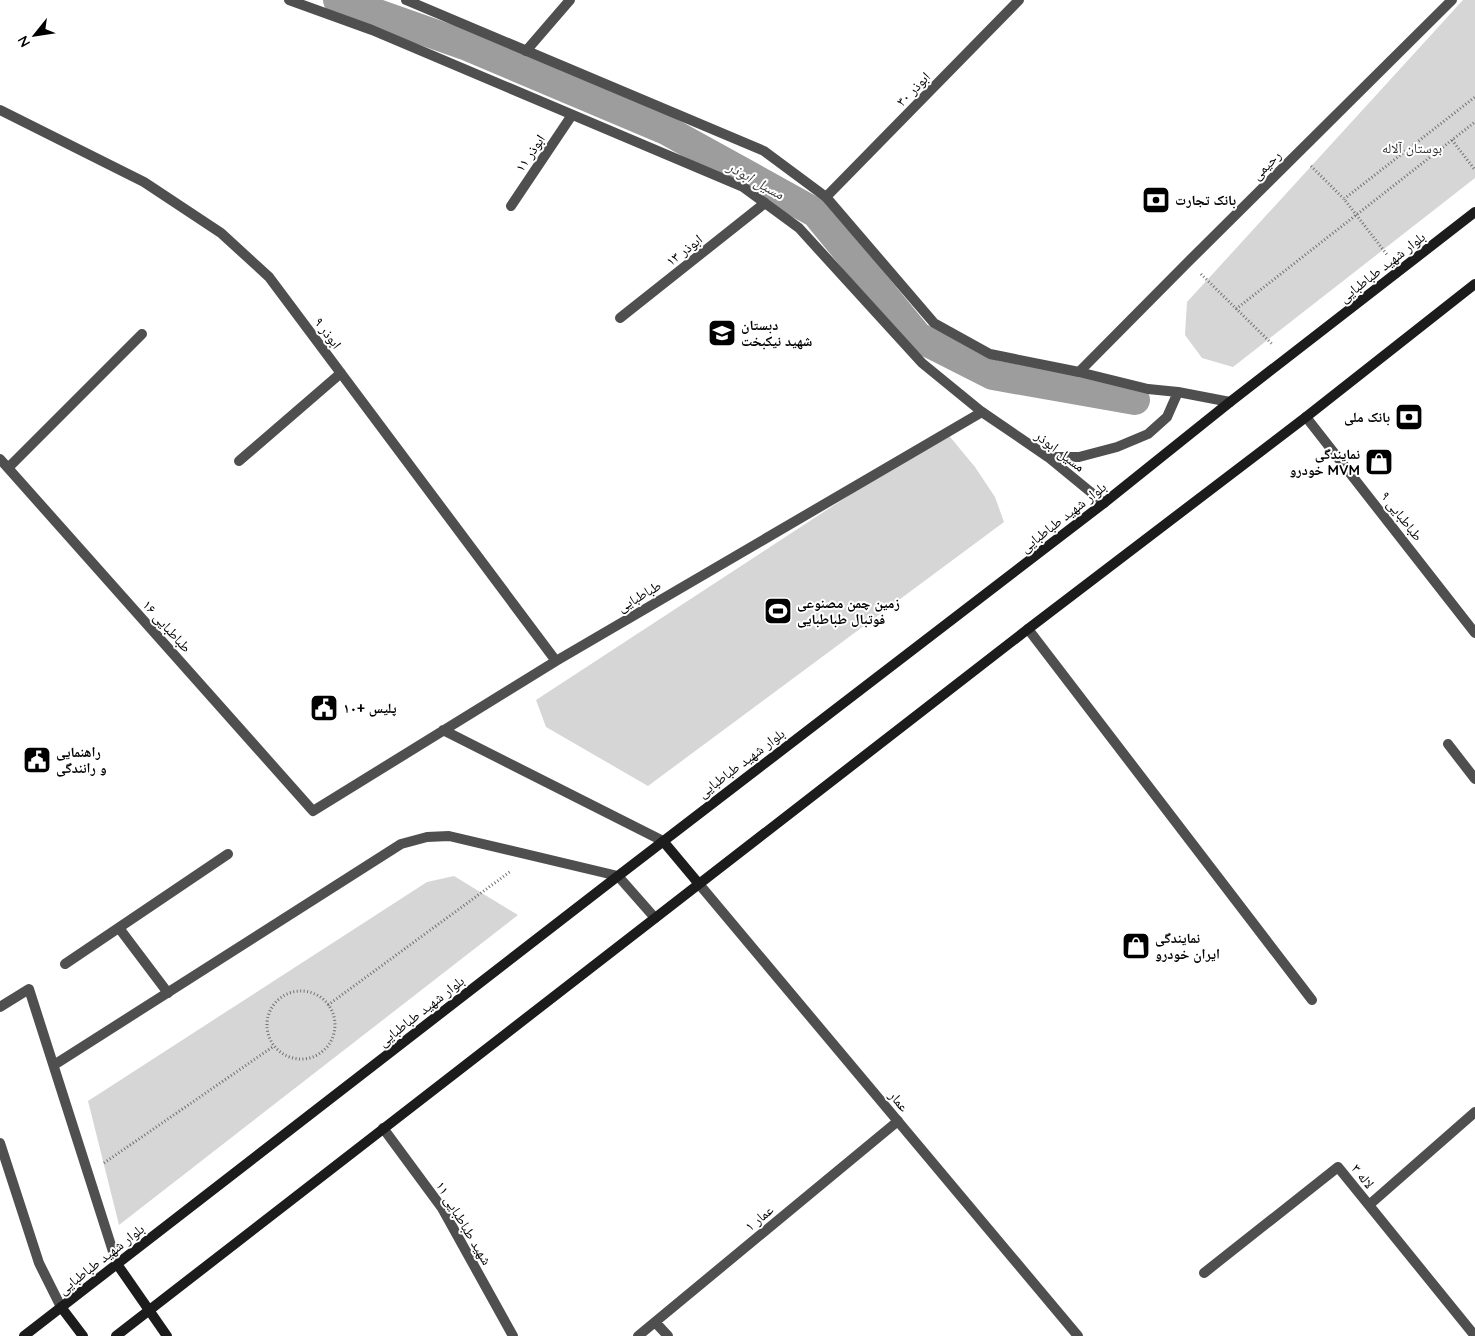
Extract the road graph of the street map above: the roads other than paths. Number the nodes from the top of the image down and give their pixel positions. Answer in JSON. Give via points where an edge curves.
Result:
{"nodes":[{"id":1,"x":289,"y":0,"type":"edge"},
{"id":2,"x":406,"y":0,"type":"edge"},
{"id":3,"x":570,"y":0,"type":"edge"},
{"id":4,"x":1019,"y":0,"type":"edge"},
{"id":5,"x":1452,"y":0,"type":"edge"},
{"id":6,"x":526,"y":51,"type":"junction"},
{"id":7,"x":0,"y":110,"type":"edge"},
{"id":8,"x":572,"y":115,"type":"junction"},
{"id":9,"x":826,"y":197,"type":"junction"},
{"id":10,"x":765,"y":203,"type":"junction"},
{"id":11,"x":511,"y":206,"type":"dead end"},
{"id":12,"x":1475,"y":212,"type":"edge"},
{"id":13,"x":1475,"y":284,"type":"edge"},
{"id":14,"x":620,"y":318,"type":"dead end"},
{"id":15,"x":142,"y":334,"type":"dead end"},
{"id":16,"x":1079,"y":372,"type":"junction"},
{"id":17,"x":341,"y":374,"type":"junction"},
{"id":18,"x":1178,"y":392,"type":"junction"},
{"id":19,"x":1230,"y":402,"type":"junction"},
{"id":20,"x":982,"y":412,"type":"junction"},
{"id":21,"x":1306,"y":417,"type":"junction"},
{"id":22,"x":1048,"y":457,"type":"junction"},
{"id":23,"x":0,"y":459,"type":"edge"},
{"id":24,"x":239,"y":461,"type":"dead end"},
{"id":25,"x":8,"y":468,"type":"junction"},
{"id":26,"x":1104,"y":503,"type":"junction"},
{"id":27,"x":1028,"y":629,"type":"junction"},
{"id":28,"x":1475,"y":633,"type":"edge"},
{"id":29,"x":556,"y":661,"type":"junction"},
{"id":30,"x":443,"y":730,"type":"junction"},
{"id":31,"x":1448,"y":744,"type":"dead end"},
{"id":32,"x":1475,"y":779,"type":"edge"},
{"id":33,"x":313,"y":811,"type":"joint"},
{"id":34,"x":663,"y":841,"type":"junction"},
{"id":35,"x":228,"y":854,"type":"dead end"},
{"id":36,"x":618,"y":876,"type":"junction"},
{"id":37,"x":699,"y":884,"type":"junction"},
{"id":38,"x":655,"y":918,"type":"junction"},
{"id":39,"x":118,"y":928,"type":"junction"},
{"id":40,"x":65,"y":964,"type":"dead end"},
{"id":41,"x":168,"y":993,"type":"junction"},
{"id":42,"x":1312,"y":1000,"type":"dead end"},
{"id":43,"x":0,"y":1007,"type":"edge"},
{"id":44,"x":54,"y":1065,"type":"junction"},
{"id":45,"x":1475,"y":1112,"type":"edge"},
{"id":46,"x":898,"y":1121,"type":"junction"},
{"id":47,"x":383,"y":1128,"type":"junction"},
{"id":48,"x":0,"y":1143,"type":"edge"},
{"id":49,"x":1369,"y":1205,"type":"junction"},
{"id":50,"x":117,"y":1264,"type":"junction"},
{"id":51,"x":1204,"y":1273,"type":"dead end"},
{"id":52,"x":61,"y":1307,"type":"junction"},
{"id":53,"x":149,"y":1309,"type":"junction"},
{"id":54,"x":655,"y":1322,"type":"junction"},
{"id":55,"x":24,"y":1336,"type":"edge"},
{"id":56,"x":82,"y":1336,"type":"edge"},
{"id":57,"x":116,"y":1336,"type":"edge"},
{"id":58,"x":167,"y":1336,"type":"edge"},
{"id":59,"x":513,"y":1336,"type":"edge"},
{"id":60,"x":638,"y":1336,"type":"edge"},
{"id":61,"x":668,"y":1336,"type":"edge"},
{"id":62,"x":1078,"y":1336,"type":"edge"},
{"id":63,"x":1475,"y":1336,"type":"edge"}],
"edges":[{"from":1,"to":8,"type":"street","name":"مسیل ابوذر","via":[[372,30]]},
{"from":2,"to":6,"type":"street"},
{"from":3,"to":6,"type":"street"},
{"from":4,"to":9,"type":"street","name":"ابوذر ۳۰"},
{"from":5,"to":16,"type":"street","name":"رحیمی"},
{"from":6,"to":9,"type":"street","via":[[764,152]]},
{"from":7,"to":17,"type":"street","name":"ابوذر ۹","via":[[144,182],[221,233],[269,277]]},
{"from":8,"to":10,"type":"street","name":"مسیل ابوذر","via":[[743,187]]},
{"from":8,"to":11,"type":"street","name":"ابوذر ۱۱"},
{"from":9,"to":16,"type":"street","via":[[934,323],[990,354]]},
{"from":10,"to":14,"type":"street","name":"ابوذر ۱۳"},
{"from":10,"to":20,"type":"street","name":"مسیل ابوذر","via":[[799,228],[922,363]]},
{"from":12,"to":19,"type":"main road","name":"بلوار شهید طباطبایی"},
{"from":13,"to":21,"type":"main road"},
{"from":15,"to":25,"type":"street"},
{"from":16,"to":18,"type":"street","via":[[1148,390]]},
{"from":17,"to":24,"type":"street"},
{"from":17,"to":29,"type":"street","name":"ابوذر ۹"},
{"from":18,"to":19,"type":"street"},
{"from":18,"to":22,"type":"street","via":[[1167,417],[1148,434],[1117,448],[1079,457]]},
{"from":19,"to":26,"type":"main road","name":"بلوار شهید طباطبایی"},
{"from":20,"to":22,"type":"street","name":"مسیل ابوذر"},
{"from":20,"to":29,"type":"street","name":"طباطبایی"},
{"from":21,"to":27,"type":"main road"},
{"from":21,"to":28,"type":"street","name":"طباطبایی ۹"},
{"from":22,"to":26,"type":"street","name":"مسیل ابوذر"},
{"from":23,"to":25,"type":"street","name":"طباطبایی ۱۶"},
{"from":25,"to":33,"type":"street","name":"طباطبایی ۱۶"},
{"from":26,"to":34,"type":"main road","name":"بلوار شهید طباطبایی"},
{"from":27,"to":37,"type":"main road"},
{"from":27,"to":42,"type":"street"},
{"from":29,"to":30,"type":"street","name":"طباطبایی"},
{"from":30,"to":33,"type":"street","name":"طباطبایی"},
{"from":30,"to":34,"type":"street"},
{"from":31,"to":32,"type":"street"},
{"from":34,"to":36,"type":"main road","name":"بلوار شهید طباطبایی"},
{"from":34,"to":37,"type":"main road"},
{"from":35,"to":39,"type":"street"},
{"from":36,"to":38,"type":"street"},
{"from":36,"to":41,"type":"street","via":[[449,836],[427,837],[401,844]]},
{"from":36,"to":50,"type":"main road","name":"بلوار شهید طباطبایی"},
{"from":37,"to":38,"type":"main road"},
{"from":37,"to":46,"type":"street","name":"عمار"},
{"from":38,"to":47,"type":"main road"},
{"from":39,"to":40,"type":"street"},
{"from":39,"to":41,"type":"street"},
{"from":41,"to":44,"type":"street"},
{"from":43,"to":44,"type":"street","via":[[29,989]]},
{"from":44,"to":50,"type":"street"},
{"from":45,"to":49,"type":"street"},
{"from":46,"to":54,"type":"street","name":"عمار ۱"},
{"from":46,"to":62,"type":"street","name":"عمار"},
{"from":47,"to":53,"type":"main road"},
{"from":47,"to":59,"type":"street","name":"شهید طباطبایی ۱۱","via":[[442,1208]]},
{"from":48,"to":52,"type":"street","via":[[39,1263]]},
{"from":49,"to":51,"type":"street","name":"لاله ۳","via":[[1338,1167]]},
{"from":49,"to":63,"type":"street","name":"لاله ۳"},
{"from":50,"to":52,"type":"main road","name":"بلوار شهید طباطبایی"},
{"from":50,"to":53,"type":"main road"},
{"from":52,"to":55,"type":"main road","name":"بلوار شهید طباطبایی"},
{"from":52,"to":56,"type":"main road"},
{"from":53,"to":57,"type":"main road"},
{"from":53,"to":58,"type":"main road"},
{"from":54,"to":60,"type":"street","name":"عمار ۱"},
{"from":54,"to":61,"type":"street"}]}
